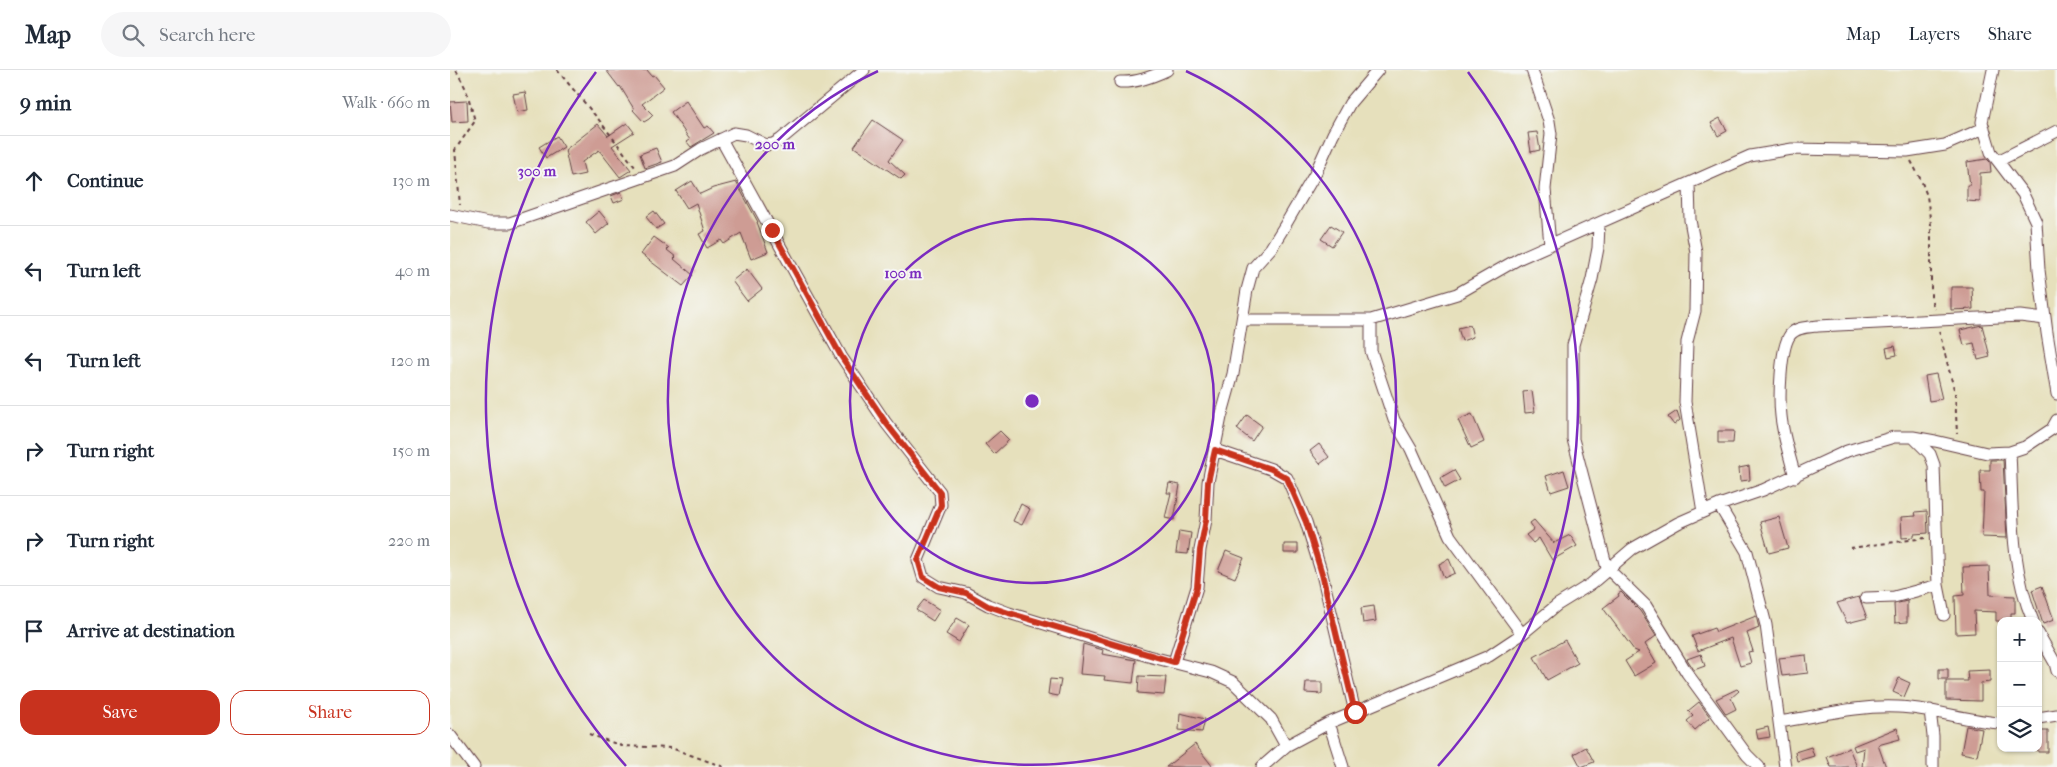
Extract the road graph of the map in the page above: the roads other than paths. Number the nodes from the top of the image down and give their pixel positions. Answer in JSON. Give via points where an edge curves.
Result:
{"nodes":[{"id":1,"x":864,"y":70,"type":"edge"},
{"id":2,"x":1166,"y":70,"type":"edge"},
{"id":3,"x":1378,"y":70,"type":"edge"},
{"id":4,"x":1532,"y":70,"type":"edge"},
{"id":5,"x":1993,"y":70,"type":"edge"},
{"id":6,"x":1120,"y":82,"type":"dead end"},
{"id":7,"x":1984,"y":128,"type":"junction"},
{"id":8,"x":2057,"y":131,"type":"edge"},
{"id":9,"x":721,"y":139,"type":"junction"},
{"id":10,"x":1998,"y":161,"type":"junction"},
{"id":11,"x":1688,"y":184,"type":"junction"},
{"id":12,"x":456,"y":216,"type":"edge"},
{"id":13,"x":1599,"y":224,"type":"junction"},
{"id":14,"x":1550,"y":245,"type":"junction"},
{"id":15,"x":2045,"y":319,"type":"junction"},
{"id":16,"x":1242,"y":320,"type":"junction"},
{"id":17,"x":1371,"y":320,"type":"junction"},
{"id":18,"x":2052,"y":333,"type":"edge"},
{"id":19,"x":2057,"y":394,"type":"edge"},
{"id":20,"x":2057,"y":420,"type":"edge"},
{"id":21,"x":1913,"y":437,"type":"junction"},
{"id":22,"x":1215,"y":450,"type":"junction"},
{"id":23,"x":2010,"y":452,"type":"junction"},
{"id":24,"x":1795,"y":476,"type":"junction"},
{"id":25,"x":1719,"y":505,"type":"junction"},
{"id":26,"x":1703,"y":512,"type":"junction"},
{"id":27,"x":1607,"y":568,"type":"junction"},
{"id":28,"x":1938,"y":585,"type":"junction"},
{"id":29,"x":1866,"y":598,"type":"dead end"},
{"id":30,"x":1944,"y":615,"type":"dead end"},
{"id":31,"x":2032,"y":617,"type":"edge"},
{"id":32,"x":1522,"y":634,"type":"junction"},
{"id":33,"x":2042,"y":640,"type":"edge"},
{"id":34,"x":1174,"y":662,"type":"junction"},
{"id":35,"x":2057,"y":671,"type":"edge"},
{"id":36,"x":1930,"y":710,"type":"junction"},
{"id":37,"x":1355,"y":712,"type":"junction"},
{"id":38,"x":2057,"y":716,"type":"edge"},
{"id":39,"x":2042,"y":718,"type":"edge"},
{"id":40,"x":1779,"y":722,"type":"junction"},
{"id":41,"x":1997,"y":722,"type":"edge"},
{"id":42,"x":1329,"y":723,"type":"junction"},
{"id":43,"x":450,"y":735,"type":"edge"},
{"id":44,"x":1286,"y":746,"type":"junction"},
{"id":45,"x":474,"y":767,"type":"edge"},
{"id":46,"x":1262,"y":767,"type":"edge"},
{"id":47,"x":1343,"y":767,"type":"edge"},
{"id":48,"x":1757,"y":767,"type":"edge"},
{"id":49,"x":1784,"y":767,"type":"edge"},
{"id":50,"x":1932,"y":767,"type":"edge"}],
"edges":[{"from":1,"to":9,"type":"street","via":[[773,144],[766,145],[740,133]]},
{"from":2,"to":6,"type":"street"},
{"from":3,"to":16,"type":"street","via":[[1350,103],[1311,181],[1270,248],[1253,268]]},
{"from":4,"to":14,"type":"street","via":[[1551,134],[1545,189]]},
{"from":5,"to":7,"type":"street","via":[[1982,122]]},
{"from":7,"to":10,"type":"street","via":[[1991,152]]},
{"from":7,"to":11,"type":"street","via":[[1945,145],[1907,151],[1792,149],[1750,156]]},
{"from":8,"to":10,"type":"street"},
{"from":9,"to":12,"type":"street","via":[[675,166],[510,223],[488,223]]},
{"from":9,"to":34,"type":"street","via":[[841,356],[886,423],[940,492],[941,505],[918,560],[923,577],[939,587],[966,593],[988,606]]},
{"from":10,"to":15,"type":"street","via":[[2023,194],[2036,222]]},
{"from":11,"to":13,"type":"street"},
{"from":11,"to":26,"type":"street","via":[[1696,252],[1695,311],[1687,342],[1685,402]]},
{"from":13,"to":14,"type":"street"},
{"from":13,"to":27,"type":"street","via":[[1592,279],[1572,345],[1572,439]]},
{"from":14,"to":17,"type":"street","via":[[1457,294]]},
{"from":15,"to":18,"type":"street"},
{"from":15,"to":24,"type":"street","via":[[2020,316],[1818,326],[1790,334],[1782,365],[1781,416]]},
{"from":16,"to":17,"type":"street"},
{"from":16,"to":22,"type":"street"},
{"from":17,"to":32,"type":"street","via":[[1371,352],[1394,420],[1411,449],[1450,536]]},
{"from":18,"to":19,"type":"street"},
{"from":20,"to":23,"type":"street","via":[[2052,429],[2026,447]]},
{"from":21,"to":23,"type":"street","via":[[1987,453]]},
{"from":21,"to":24,"type":"street","via":[[1894,437],[1863,445]]},
{"from":21,"to":28,"type":"street","via":[[1930,454],[1934,465]]},
{"from":22,"to":34,"type":"street","via":[[1208,482],[1197,587]]},
{"from":22,"to":37,"type":"street","via":[[1271,469],[1287,478],[1306,522],[1322,574]]},
{"from":23,"to":31,"type":"street","via":[[2010,502],[2018,579]]},
{"from":24,"to":25,"type":"street"},
{"from":25,"to":26,"type":"street"},
{"from":25,"to":40,"type":"street","via":[[1747,552],[1766,624]]},
{"from":26,"to":27,"type":"street","via":[[1632,548]]},
{"from":27,"to":32,"type":"street","via":[[1591,584]]},
{"from":27,"to":48,"type":"street","via":[[1646,606],[1687,673]]},
{"from":28,"to":29,"type":"street","via":[[1894,597]]},
{"from":28,"to":30,"type":"street"},
{"from":32,"to":37,"type":"street","via":[[1489,656]]},
{"from":33,"to":35,"type":"street"},
{"from":34,"to":44,"type":"street","via":[[1233,682],[1271,720]]},
{"from":36,"to":40,"type":"street","via":[[1866,707]]},
{"from":36,"to":41,"type":"street"},
{"from":36,"to":50,"type":"street"},
{"from":37,"to":42,"type":"street"},
{"from":38,"to":39,"type":"street"},
{"from":40,"to":49,"type":"street"},
{"from":42,"to":44,"type":"street"},
{"from":42,"to":47,"type":"street"},
{"from":43,"to":45,"type":"street"},
{"from":44,"to":46,"type":"street"}]}
